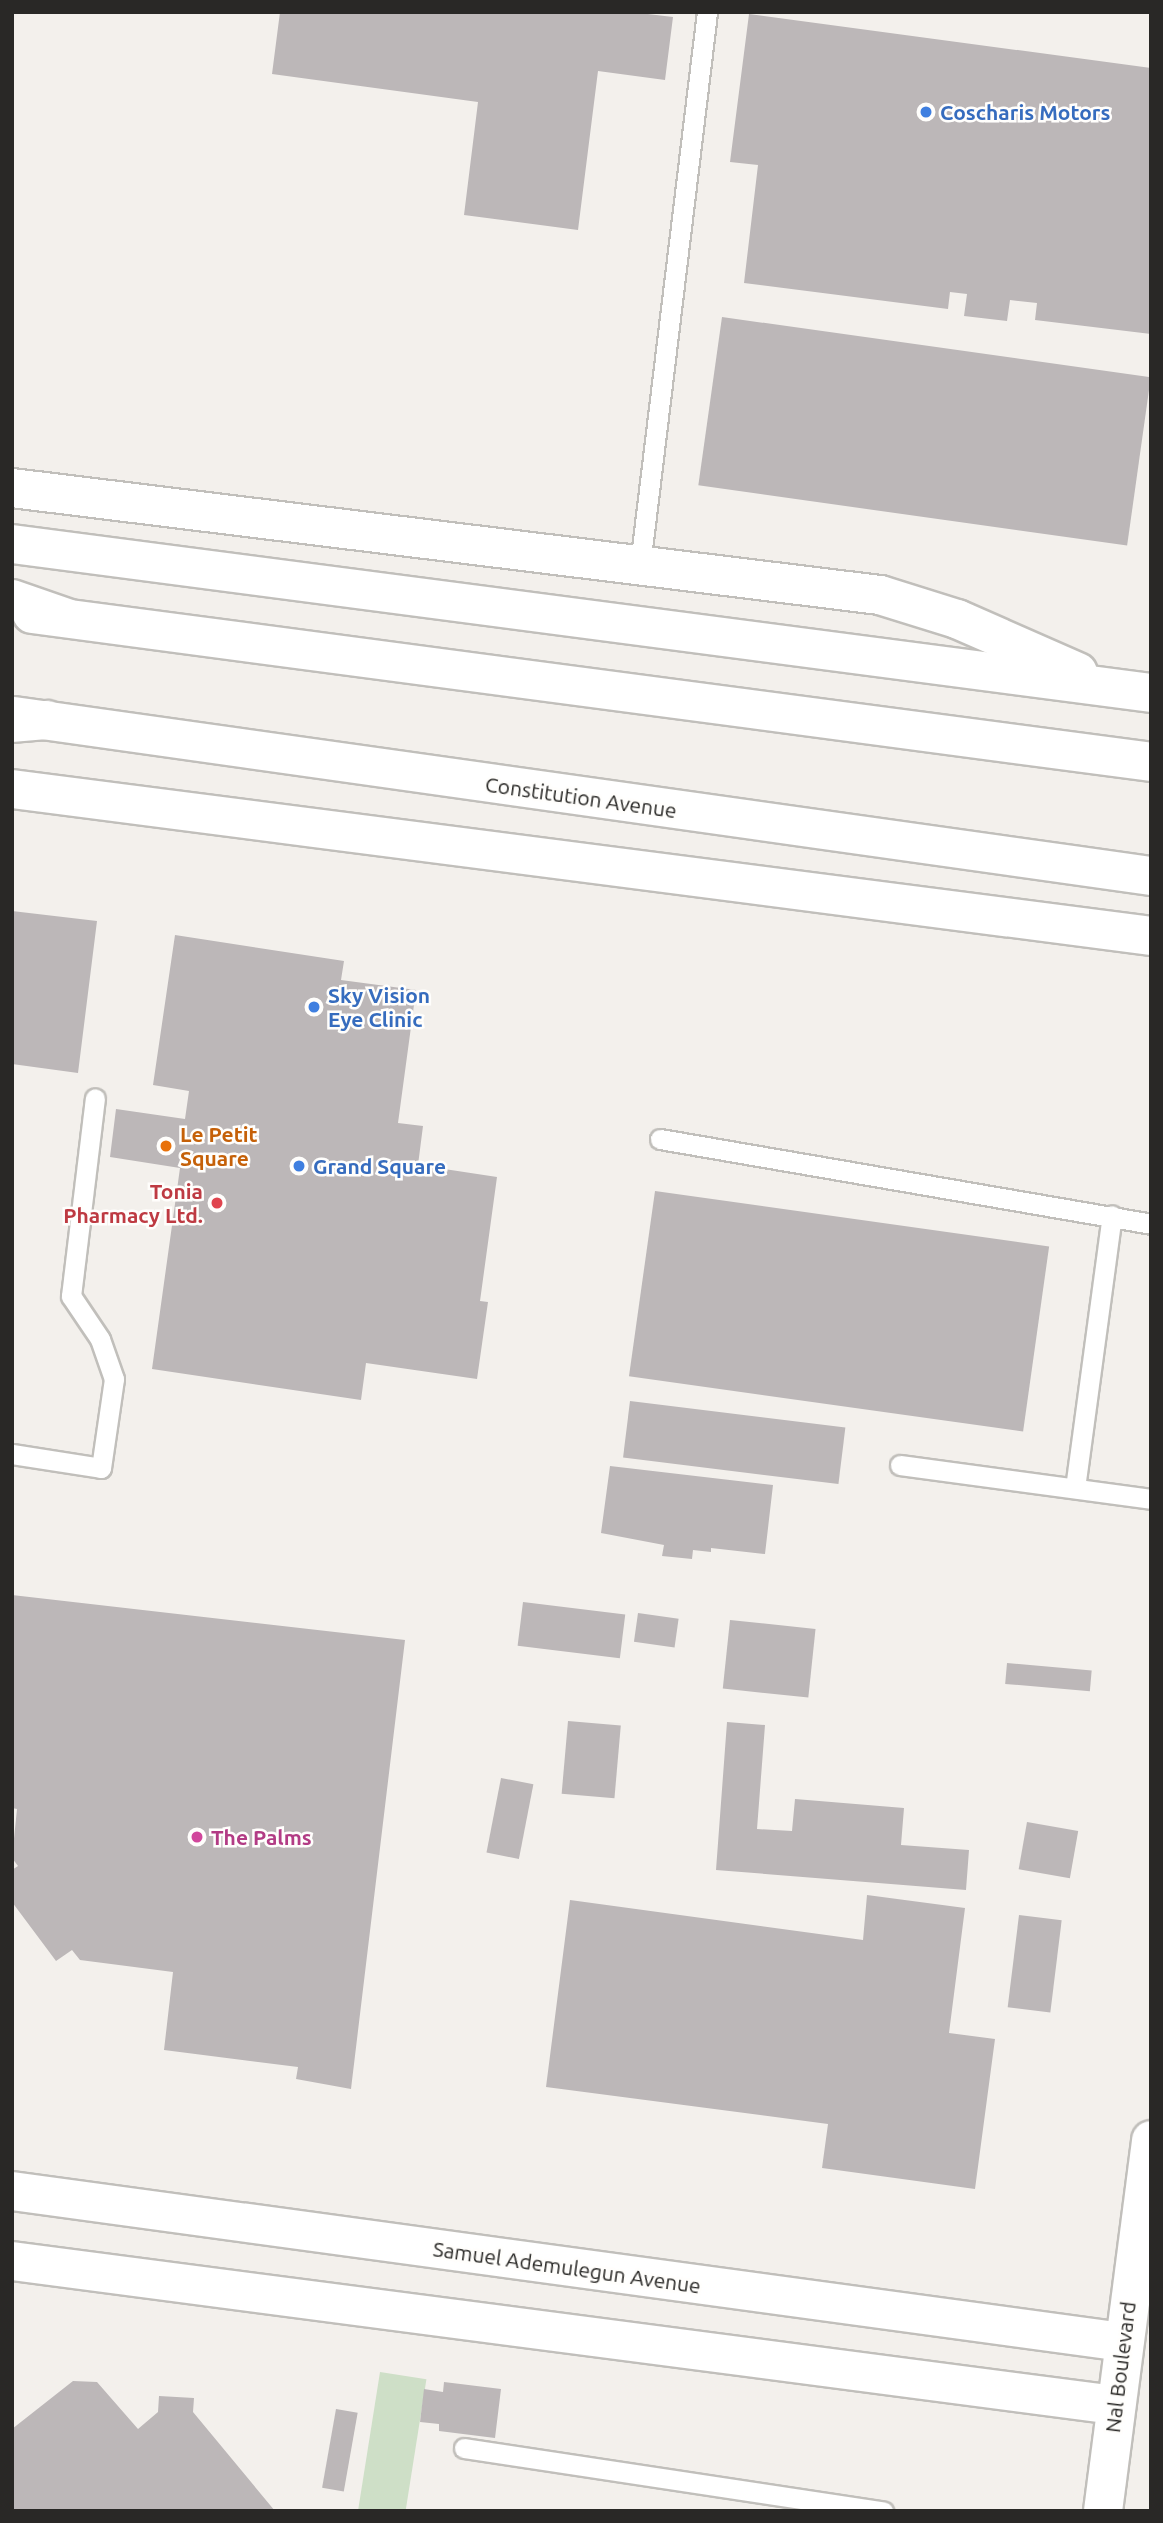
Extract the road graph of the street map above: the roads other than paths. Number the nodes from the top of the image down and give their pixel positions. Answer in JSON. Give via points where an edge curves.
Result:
{"nodes":[{"id":1,"x":707,"y":12,"type":"edge"},
{"id":2,"x":12,"y":488,"type":"edge"},
{"id":3,"x":12,"y":544,"type":"edge"},
{"id":4,"x":640,"y":565,"type":"junction"},
{"id":5,"x":12,"y":599,"type":"edge"},
{"id":6,"x":12,"y":611,"type":"edge"},
{"id":7,"x":67,"y":618,"type":"junction"},
{"id":8,"x":1133,"y":691,"type":"edge"},
{"id":9,"x":24,"y":720,"type":"edge"},
{"id":10,"x":1151,"y":762,"type":"edge"},
{"id":11,"x":28,"y":791,"type":"edge"},
{"id":12,"x":1151,"y":876,"type":"edge"},
{"id":13,"x":1151,"y":936,"type":"edge"},
{"id":14,"x":94,"y":1098,"type":"dead end"},
{"id":15,"x":660,"y":1139,"type":"dead end"},
{"id":16,"x":1111,"y":1215,"type":"junction"},
{"id":17,"x":1151,"y":1224,"type":"edge"},
{"id":18,"x":12,"y":1454,"type":"edge"},
{"id":19,"x":900,"y":1465,"type":"dead end"},
{"id":20,"x":1075,"y":1488,"type":"junction"},
{"id":21,"x":1151,"y":1499,"type":"edge"},
{"id":22,"x":1151,"y":2140,"type":"edge"},
{"id":23,"x":12,"y":2191,"type":"edge"},
{"id":24,"x":1142,"y":2259,"type":"edge"},
{"id":25,"x":12,"y":2260,"type":"edge"},
{"id":26,"x":1123,"y":2343,"type":"junction"},
{"id":27,"x":1114,"y":2405,"type":"junction"},
{"id":28,"x":464,"y":2448,"type":"dead end"},
{"id":29,"x":883,"y":2511,"type":"edge"},
{"id":30,"x":1103,"y":2511,"type":"edge"}],
"edges":[{"from":1,"to":4,"type":"lane"},
{"from":2,"to":4,"type":"main road"},
{"from":3,"to":8,"type":"main road"},
{"from":4,"to":8,"type":"main road","via":[[880,595],[957,618]]},
{"from":5,"to":7,"type":"main road"},
{"from":6,"to":7,"type":"main road"},
{"from":7,"to":10,"type":"main road"},
{"from":9,"to":12,"type":"main road","name":"Constitution Avenue"},
{"from":11,"to":13,"type":"main road"},
{"from":14,"to":18,"type":"lane","via":[[71,1296],[100,1339],[114,1379],[101,1468]]},
{"from":15,"to":16,"type":"lane"},
{"from":16,"to":17,"type":"lane"},
{"from":16,"to":20,"type":"lane"},
{"from":19,"to":20,"type":"lane"},
{"from":20,"to":21,"type":"lane"},
{"from":22,"to":24,"type":"main road","name":"Nal Boulevard"},
{"from":23,"to":26,"type":"main road","name":"Samuel Ademulegun Avenue"},
{"from":24,"to":26,"type":"main road","name":"Nal Boulevard"},
{"from":25,"to":27,"type":"main road"},
{"from":26,"to":27,"type":"main road","name":"Nal Boulevard"},
{"from":27,"to":30,"type":"main road","name":"Nal Boulevard"},
{"from":28,"to":29,"type":"lane"}]}
